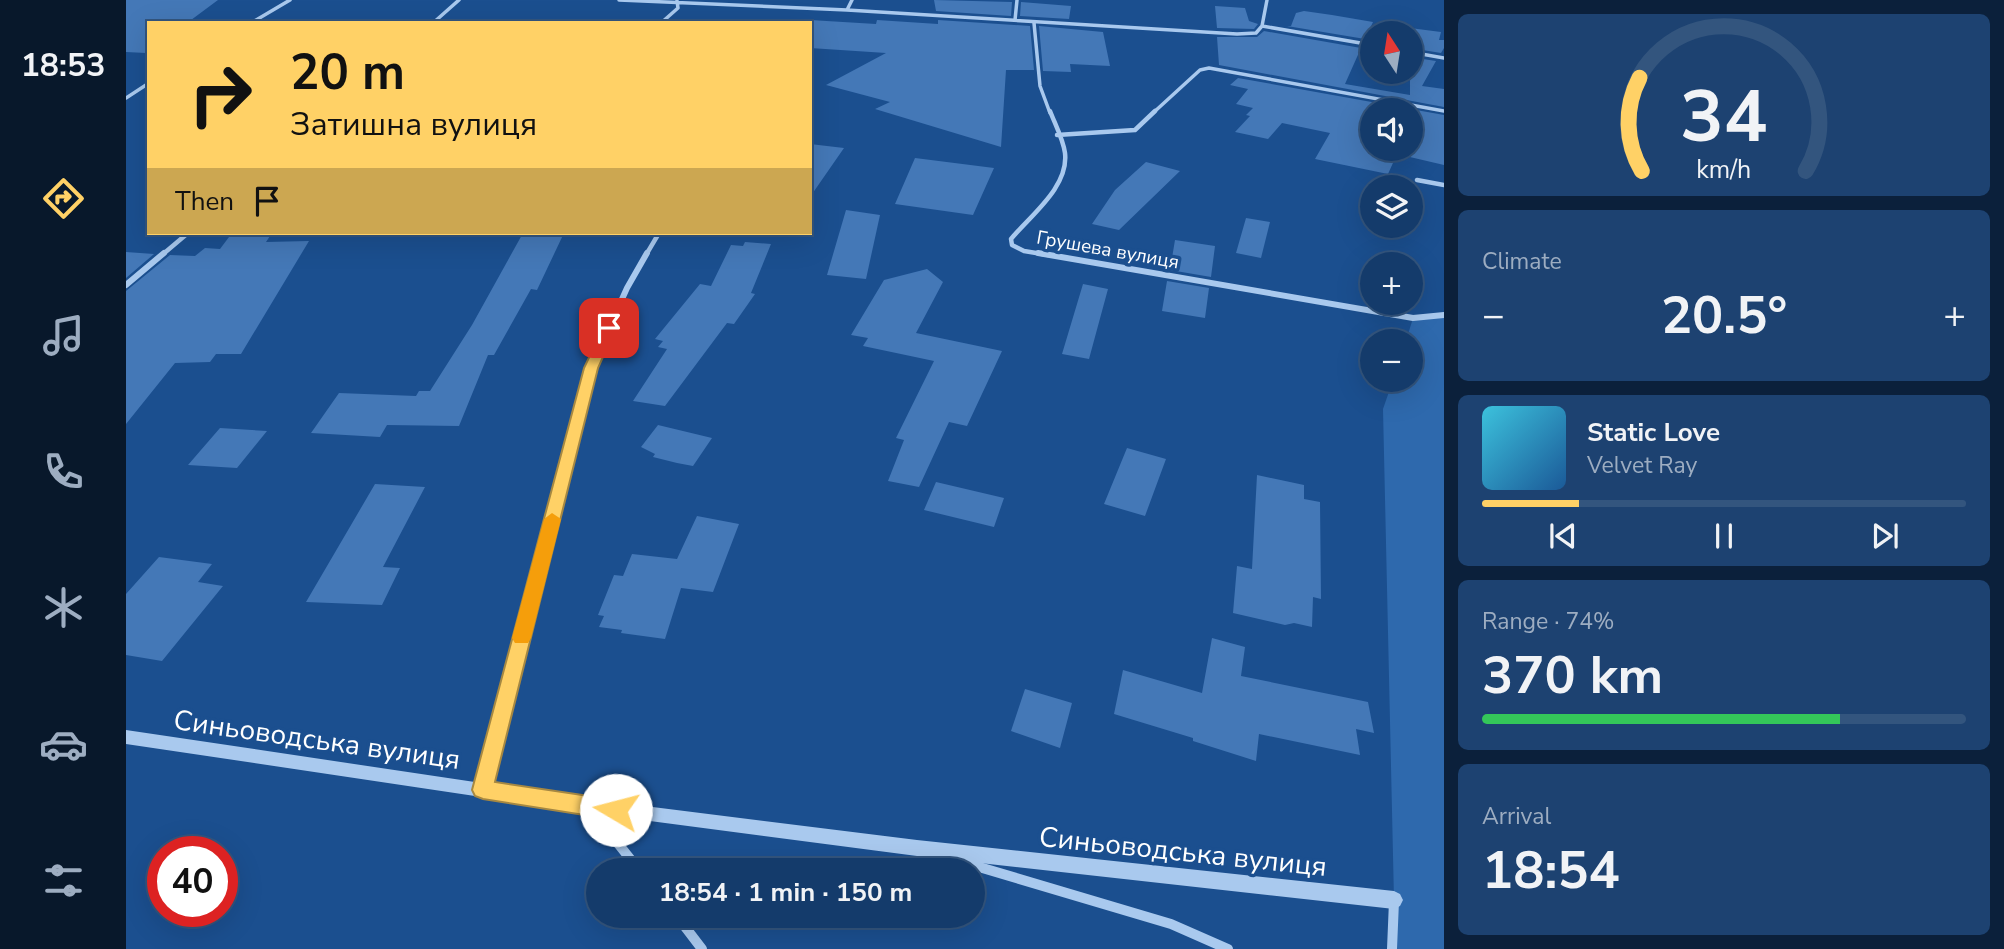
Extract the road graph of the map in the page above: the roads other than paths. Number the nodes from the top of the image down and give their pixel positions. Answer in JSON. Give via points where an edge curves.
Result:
{"nodes":[{"id":1,"x":290,"y":0,"type":"edge"},
{"id":2,"x":459,"y":0,"type":"edge"},
{"id":3,"x":619,"y":0,"type":"edge"},
{"id":4,"x":852,"y":0,"type":"edge"},
{"id":5,"x":1017,"y":0,"type":"edge"},
{"id":6,"x":1267,"y":0,"type":"edge"},
{"id":7,"x":677,"y":1,"type":"edge"},
{"id":8,"x":848,"y":10,"type":"junction"},
{"id":9,"x":1015,"y":20,"type":"junction"},
{"id":10,"x":254,"y":21,"type":"edge"},
{"id":11,"x":435,"y":21,"type":"edge"},
{"id":12,"x":663,"y":21,"type":"edge"},
{"id":13,"x":1034,"y":23,"type":"junction"},
{"id":14,"x":1262,"y":26,"type":"junction"},
{"id":15,"x":1360,"y":44,"type":"edge"},
{"id":16,"x":1423,"y":54,"type":"edge"},
{"id":17,"x":1444,"y":58,"type":"edge"},
{"id":18,"x":147,"y":84,"type":"edge"},
{"id":19,"x":126,"y":98,"type":"edge"},
{"id":20,"x":1444,"y":111,"type":"edge"},
{"id":21,"x":1057,"y":135,"type":"junction"},
{"id":22,"x":1423,"y":181,"type":"edge"},
{"id":23,"x":1444,"y":185,"type":"edge"},
{"id":24,"x":186,"y":235,"type":"edge"},
{"id":25,"x":658,"y":235,"type":"edge"},
{"id":26,"x":126,"y":285,"type":"edge"},
{"id":27,"x":1444,"y":315,"type":"edge"},
{"id":28,"x":126,"y":737,"type":"edge"},
{"id":29,"x":483,"y":790,"type":"junction"},
{"id":30,"x":589,"y":806,"type":"junction"},
{"id":31,"x":917,"y":848,"type":"junction"},
{"id":32,"x":630,"y":858,"type":"edge"},
{"id":33,"x":1394,"y":900,"type":"joint"},
{"id":34,"x":686,"y":928,"type":"edge"},
{"id":35,"x":702,"y":949,"type":"edge"},
{"id":36,"x":1228,"y":949,"type":"edge"},
{"id":37,"x":1392,"y":949,"type":"edge"}],
"edges":[{"from":1,"to":10,"type":"street"},
{"from":2,"to":11,"type":"street"},
{"from":3,"to":7,"type":"street"},
{"from":4,"to":8,"type":"street"},
{"from":5,"to":9,"type":"street"},
{"from":6,"to":14,"type":"street"},
{"from":7,"to":8,"type":"street"},
{"from":7,"to":12,"type":"street","via":[[678,8]]},
{"from":8,"to":9,"type":"street"},
{"from":9,"to":13,"type":"street"},
{"from":13,"to":14,"type":"street","via":[[1237,34],[1256,33]]},
{"from":13,"to":21,"type":"street","name":"Грушева вулиця","via":[[1040,86]]},
{"from":14,"to":15,"type":"street"},
{"from":16,"to":17,"type":"street"},
{"from":18,"to":19,"type":"street"},
{"from":20,"to":21,"type":"street","via":[[1209,68],[1200,70],[1135,130]]},
{"from":21,"to":27,"type":"street","name":"Грушева вулиця","via":[[1065,151],[1065,168],[1061,181],[1011,239],[1012,245],[1024,251],[1413,318]]},
{"from":22,"to":23,"type":"street"},
{"from":24,"to":26,"type":"street"},
{"from":25,"to":29,"type":"street","via":[[627,288],[591,368]]},
{"from":28,"to":29,"type":"street","name":"Синьоводська вулиця"},
{"from":29,"to":30,"type":"street","name":"Синьоводська вулиця"},
{"from":30,"to":31,"type":"street","name":"Синьоводська вулиця"},
{"from":30,"to":32,"type":"street"},
{"from":31,"to":33,"type":"street","name":"Синьоводська вулиця"},
{"from":31,"to":36,"type":"street","name":"Синьоводська вулиця","via":[[1171,924]]},
{"from":33,"to":37,"type":"street","name":"Синьоводська вулиця"},
{"from":34,"to":35,"type":"street"}]}
